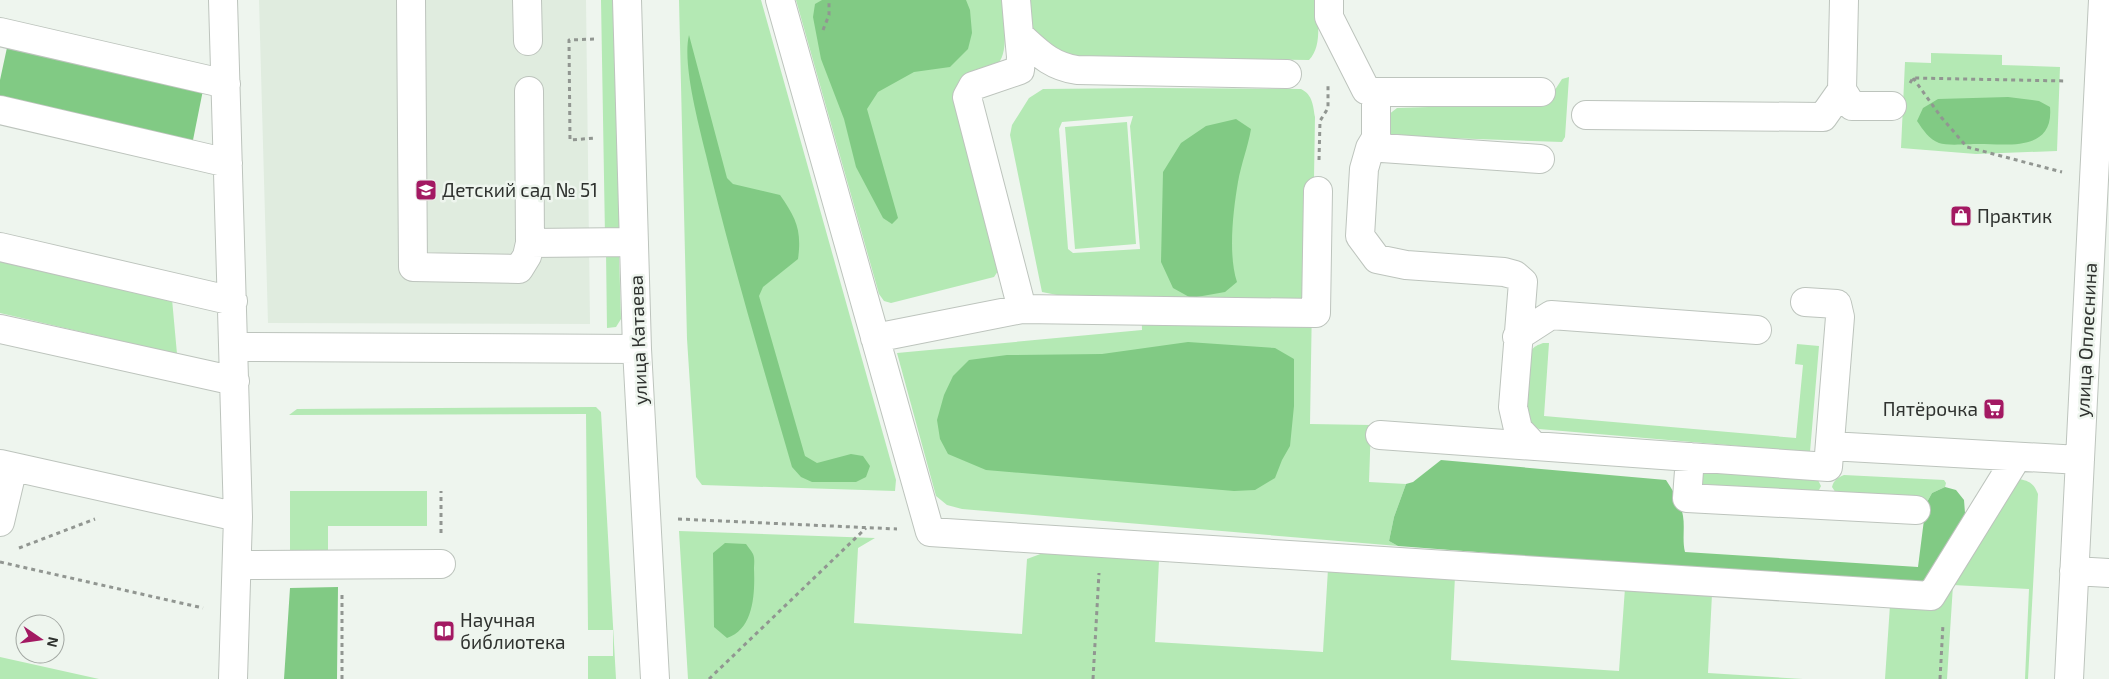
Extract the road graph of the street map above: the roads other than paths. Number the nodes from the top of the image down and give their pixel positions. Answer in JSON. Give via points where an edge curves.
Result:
{"nodes":[{"id":1,"x":223,"y":0,"type":"edge"},
{"id":2,"x":411,"y":0,"type":"edge"},
{"id":3,"x":527,"y":0,"type":"edge"},
{"id":4,"x":627,"y":0,"type":"edge"},
{"id":5,"x":780,"y":0,"type":"edge"},
{"id":6,"x":1016,"y":0,"type":"edge"},
{"id":7,"x":1329,"y":0,"type":"edge"},
{"id":8,"x":1844,"y":0,"type":"edge"},
{"id":9,"x":2103,"y":0,"type":"edge"},
{"id":10,"x":0,"y":32,"type":"edge"},
{"id":11,"x":1019,"y":35,"type":"junction"},
{"id":12,"x":528,"y":41,"type":"dead end"},
{"id":13,"x":2104,"y":72,"type":"edge"},
{"id":14,"x":1287,"y":74,"type":"dead end"},
{"id":15,"x":226,"y":84,"type":"junction"},
{"id":16,"x":1842,"y":90,"type":"junction"},
{"id":17,"x":529,"y":91,"type":"dead end"},
{"id":18,"x":1376,"y":92,"type":"junction"},
{"id":19,"x":1541,"y":92,"type":"dead end"},
{"id":20,"x":1892,"y":106,"type":"road end"},
{"id":21,"x":0,"y":110,"type":"edge"},
{"id":22,"x":1586,"y":115,"type":"dead end"},
{"id":23,"x":1376,"y":138,"type":"junction"},
{"id":24,"x":1540,"y":160,"type":"dead end"},
{"id":25,"x":228,"y":163,"type":"junction"},
{"id":26,"x":1318,"y":191,"type":"road end"},
{"id":27,"x":634,"y":242,"type":"junction"},
{"id":28,"x":530,"y":243,"type":"junction"},
{"id":29,"x":0,"y":247,"type":"edge"},
{"id":30,"x":233,"y":301,"type":"junction"},
{"id":31,"x":1805,"y":302,"type":"dead end"},
{"id":32,"x":1022,"y":309,"type":"junction"},
{"id":33,"x":2098,"y":323,"type":"edge"},
{"id":34,"x":0,"y":329,"type":"edge"},
{"id":35,"x":1757,"y":330,"type":"dead end"},
{"id":36,"x":1517,"y":337,"type":"junction"},
{"id":37,"x":876,"y":338,"type":"junction"},
{"id":38,"x":234,"y":347,"type":"junction"},
{"id":39,"x":637,"y":349,"type":"junction"},
{"id":40,"x":234,"y":381,"type":"junction"},
{"id":41,"x":1380,"y":435,"type":"dead end"},
{"id":42,"x":1534,"y":446,"type":"junction"},
{"id":43,"x":1829,"y":456,"type":"junction"},
{"id":44,"x":1690,"y":457,"type":"junction"},
{"id":45,"x":2017,"y":457,"type":"junction"},
{"id":46,"x":2080,"y":460,"type":"junction"},
{"id":47,"x":7,"y":466,"type":"edge"},
{"id":48,"x":1825,"y":505,"type":"junction"},
{"id":49,"x":1916,"y":510,"type":"dead end"},
{"id":50,"x":238,"y":517,"type":"junction"},
{"id":51,"x":0,"y":522,"type":"edge"},
{"id":52,"x":441,"y":564,"type":"dead end"},
{"id":53,"x":237,"y":565,"type":"junction"},
{"id":54,"x":2074,"y":571,"type":"junction"},
{"id":55,"x":2109,"y":573,"type":"edge"},
{"id":56,"x":233,"y":679,"type":"edge"},
{"id":57,"x":655,"y":679,"type":"edge"},
{"id":58,"x":2069,"y":679,"type":"edge"}],
"edges":[{"from":1,"to":15,"type":"street"},
{"from":2,"to":28,"type":"street","via":[[412,267],[519,269]]},
{"from":3,"to":12,"type":"street"},
{"from":4,"to":27,"type":"street","name":"улица Катаева"},
{"from":5,"to":37,"type":"street"},
{"from":6,"to":11,"type":"street"},
{"from":7,"to":18,"type":"street","via":[[1329,18],[1366,90]]},
{"from":8,"to":16,"type":"street"},
{"from":9,"to":13,"type":"street","name":"улица Оплеснина"},
{"from":10,"to":15,"type":"street"},
{"from":11,"to":14,"type":"street","via":[[1049,62],[1062,68]]},
{"from":11,"to":32,"type":"street","via":[[1020,70],[973,86],[967,97]]},
{"from":13,"to":33,"type":"street","name":"улица Оплеснина"},
{"from":15,"to":25,"type":"street"},
{"from":16,"to":20,"type":"street","via":[[1852,106]]},
{"from":16,"to":22,"type":"street","via":[[1823,117]]},
{"from":17,"to":28,"type":"street"},
{"from":18,"to":19,"type":"street"},
{"from":18,"to":23,"type":"street"},
{"from":21,"to":25,"type":"street"},
{"from":23,"to":24,"type":"street","via":[[1382,148]]},
{"from":23,"to":36,"type":"street","via":[[1364,169],[1360,236],[1366,245],[1377,259],[1406,266],[1515,275],[1523,282]]},
{"from":25,"to":30,"type":"street"},
{"from":26,"to":32,"type":"street","via":[[1316,313]]},
{"from":27,"to":28,"type":"street"},
{"from":27,"to":39,"type":"street","name":"улица Катаева"},
{"from":29,"to":30,"type":"street"},
{"from":30,"to":38,"type":"street"},
{"from":31,"to":43,"type":"street","via":[[1837,304],[1840,317]]},
{"from":32,"to":37,"type":"street"},
{"from":33,"to":46,"type":"street","name":"улица Оплеснина"},
{"from":34,"to":40,"type":"street"},
{"from":35,"to":36,"type":"street","via":[[1551,315]]},
{"from":36,"to":42,"type":"street","via":[[1513,407],[1518,428]]},
{"from":37,"to":45,"type":"street","via":[[930,532],[1931,596]]},
{"from":38,"to":39,"type":"street"},
{"from":38,"to":40,"type":"street"},
{"from":39,"to":57,"type":"street","name":"улица Катаева"},
{"from":40,"to":50,"type":"street"},
{"from":41,"to":42,"type":"street"},
{"from":42,"to":44,"type":"street"},
{"from":43,"to":44,"type":"street"},
{"from":43,"to":45,"type":"street"},
{"from":43,"to":48,"type":"street"},
{"from":44,"to":48,"type":"street","via":[[1687,498]]},
{"from":45,"to":46,"type":"street"},
{"from":46,"to":54,"type":"street","name":"улица Оплеснина"},
{"from":47,"to":50,"type":"street"},
{"from":47,"to":51,"type":"street"},
{"from":48,"to":49,"type":"street"},
{"from":50,"to":53,"type":"street"},
{"from":52,"to":53,"type":"street"},
{"from":53,"to":56,"type":"street"},
{"from":54,"to":55,"type":"street"},
{"from":54,"to":58,"type":"street","name":"улица Оплеснина"}]}
